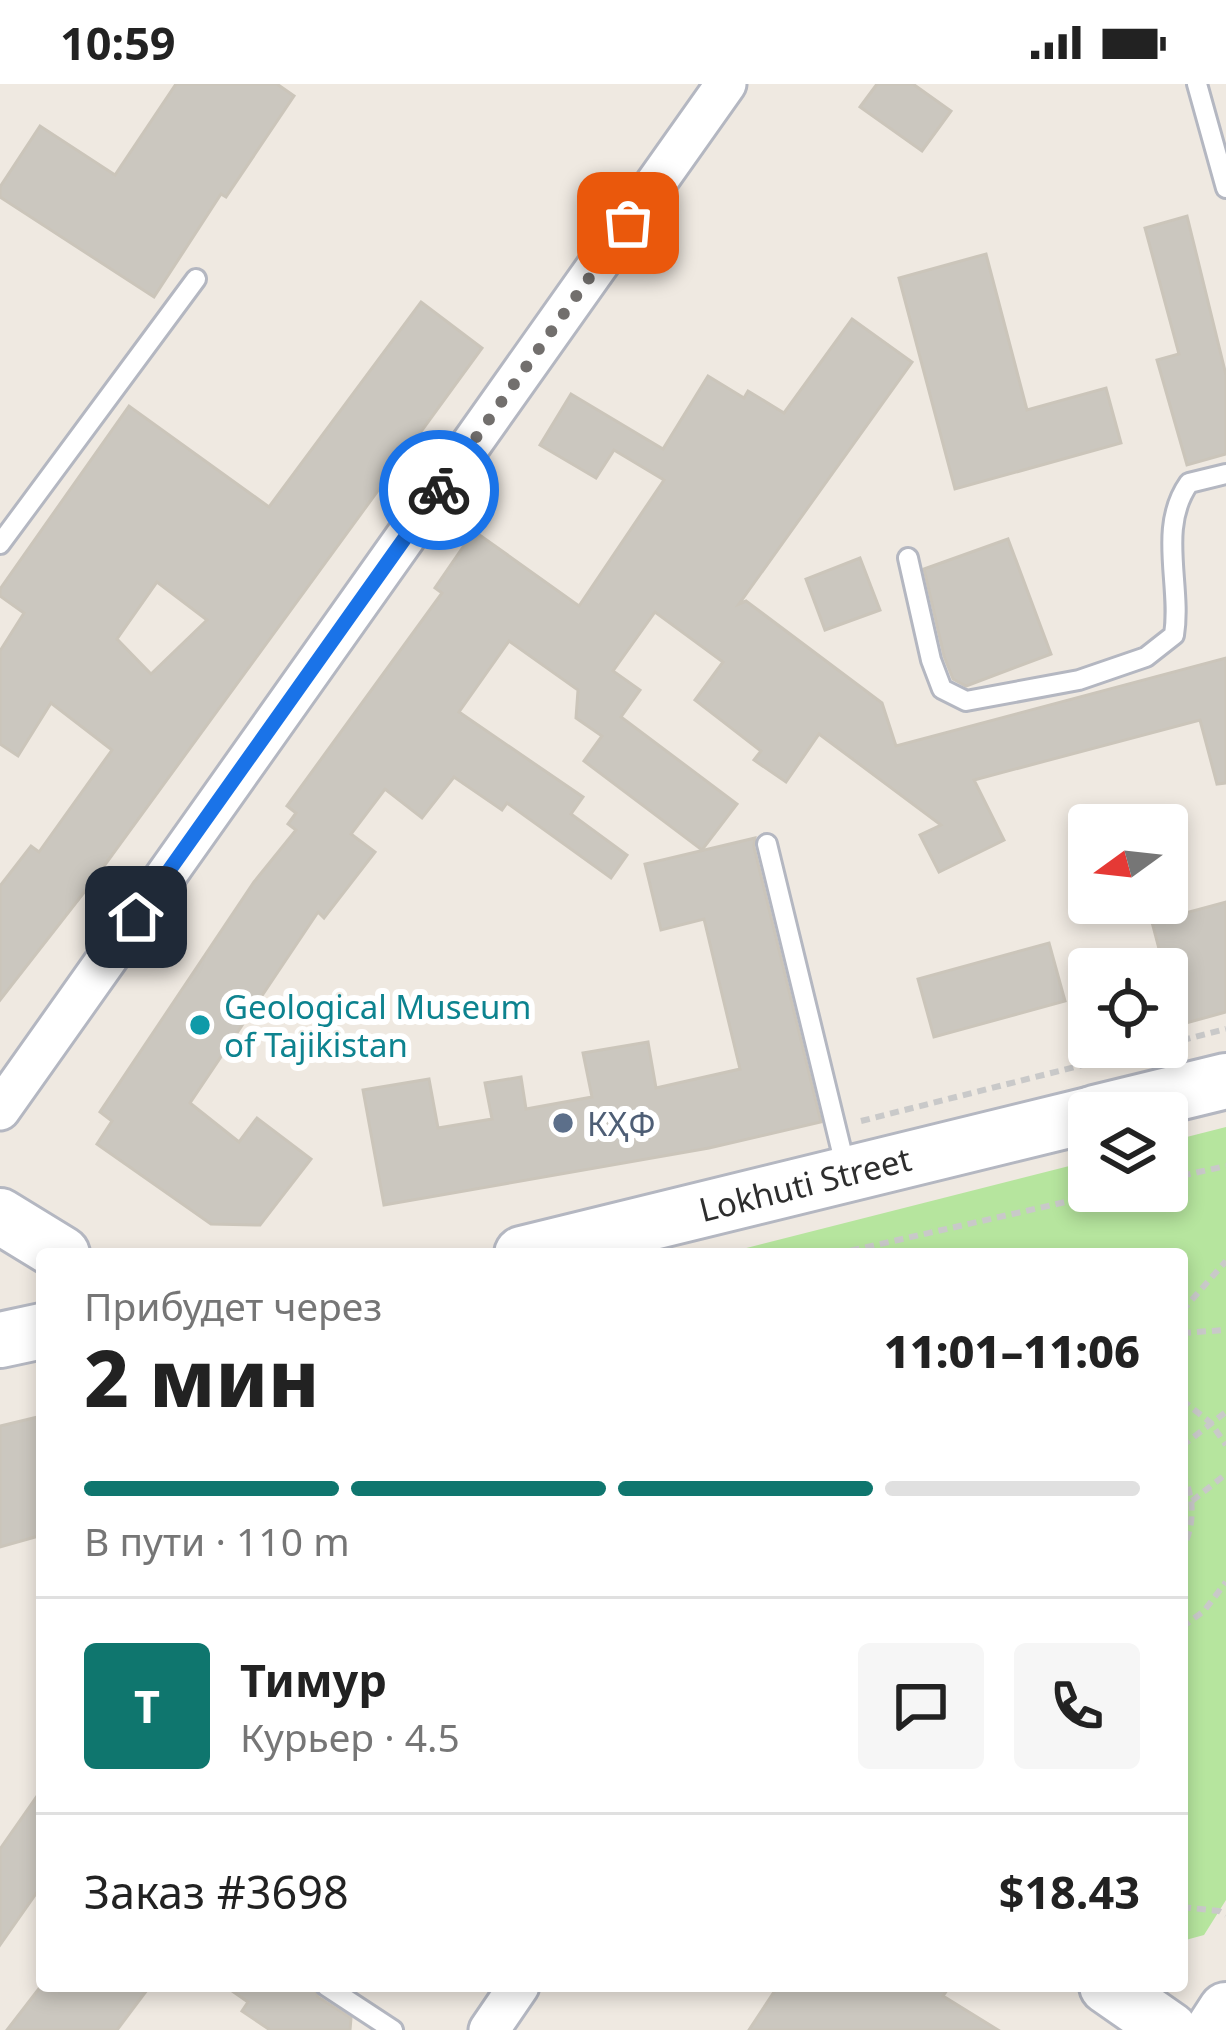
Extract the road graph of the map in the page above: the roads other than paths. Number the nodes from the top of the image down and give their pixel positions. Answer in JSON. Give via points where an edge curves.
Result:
{"nodes":[{"id":1,"x":726,"y":84,"type":"edge"},
{"id":2,"x":1197,"y":84,"type":"edge"},
{"id":3,"x":1226,"y":188,"type":"edge"},
{"id":4,"x":196,"y":279,"type":"dead end"},
{"id":5,"x":1226,"y":474,"type":"edge"},
{"id":6,"x":0,"y":544,"type":"edge"},
{"id":7,"x":908,"y":558,"type":"dead end"},
{"id":8,"x":767,"y":844,"type":"dead end"},
{"id":9,"x":1226,"y":1081,"type":"edge"},
{"id":10,"x":1181,"y":1092,"type":"edge"},
{"id":11,"x":0,"y":1110,"type":"edge"},
{"id":12,"x":1068,"y":1117,"type":"edge"},
{"id":13,"x":842,"y":1150,"type":"junction"},
{"id":14,"x":0,"y":1216,"type":"edge"},
{"id":15,"x":52,"y":1248,"type":"edge"},
{"id":16,"x":540,"y":1248,"type":"edge"},
{"id":17,"x":36,"y":1332,"type":"edge"},
{"id":18,"x":0,"y":1340,"type":"edge"},
{"id":19,"x":335,"y":1992,"type":"edge"},
{"id":20,"x":515,"y":1992,"type":"edge"},
{"id":21,"x":1116,"y":1992,"type":"edge"},
{"id":22,"x":1226,"y":2009,"type":"edge"},
{"id":23,"x":393,"y":2030,"type":"edge"},
{"id":24,"x":488,"y":2030,"type":"edge"},
{"id":25,"x":1170,"y":2030,"type":"edge"},
{"id":26,"x":1213,"y":2030,"type":"edge"}],
"edges":[{"from":1,"to":11,"type":"street"},
{"from":2,"to":3,"type":"lane"},
{"from":4,"to":6,"type":"lane"},
{"from":5,"to":7,"type":"lane","via":[[1189,484],[1175,502],[1174,635],[1146,657],[1078,680],[966,701],[942,689]]},
{"from":8,"to":13,"type":"lane"},
{"from":9,"to":10,"type":"street","name":"Lokhuti Street"},
{"from":12,"to":13,"type":"street","name":"Lokhuti Street"},
{"from":13,"to":16,"type":"street","name":"Lokhuti Street"},
{"from":14,"to":15,"type":"street"},
{"from":17,"to":18,"type":"street"},
{"from":19,"to":23,"type":"lane"},
{"from":20,"to":24,"type":"street"},
{"from":21,"to":25,"type":"street"},
{"from":22,"to":26,"type":"street"}]}
